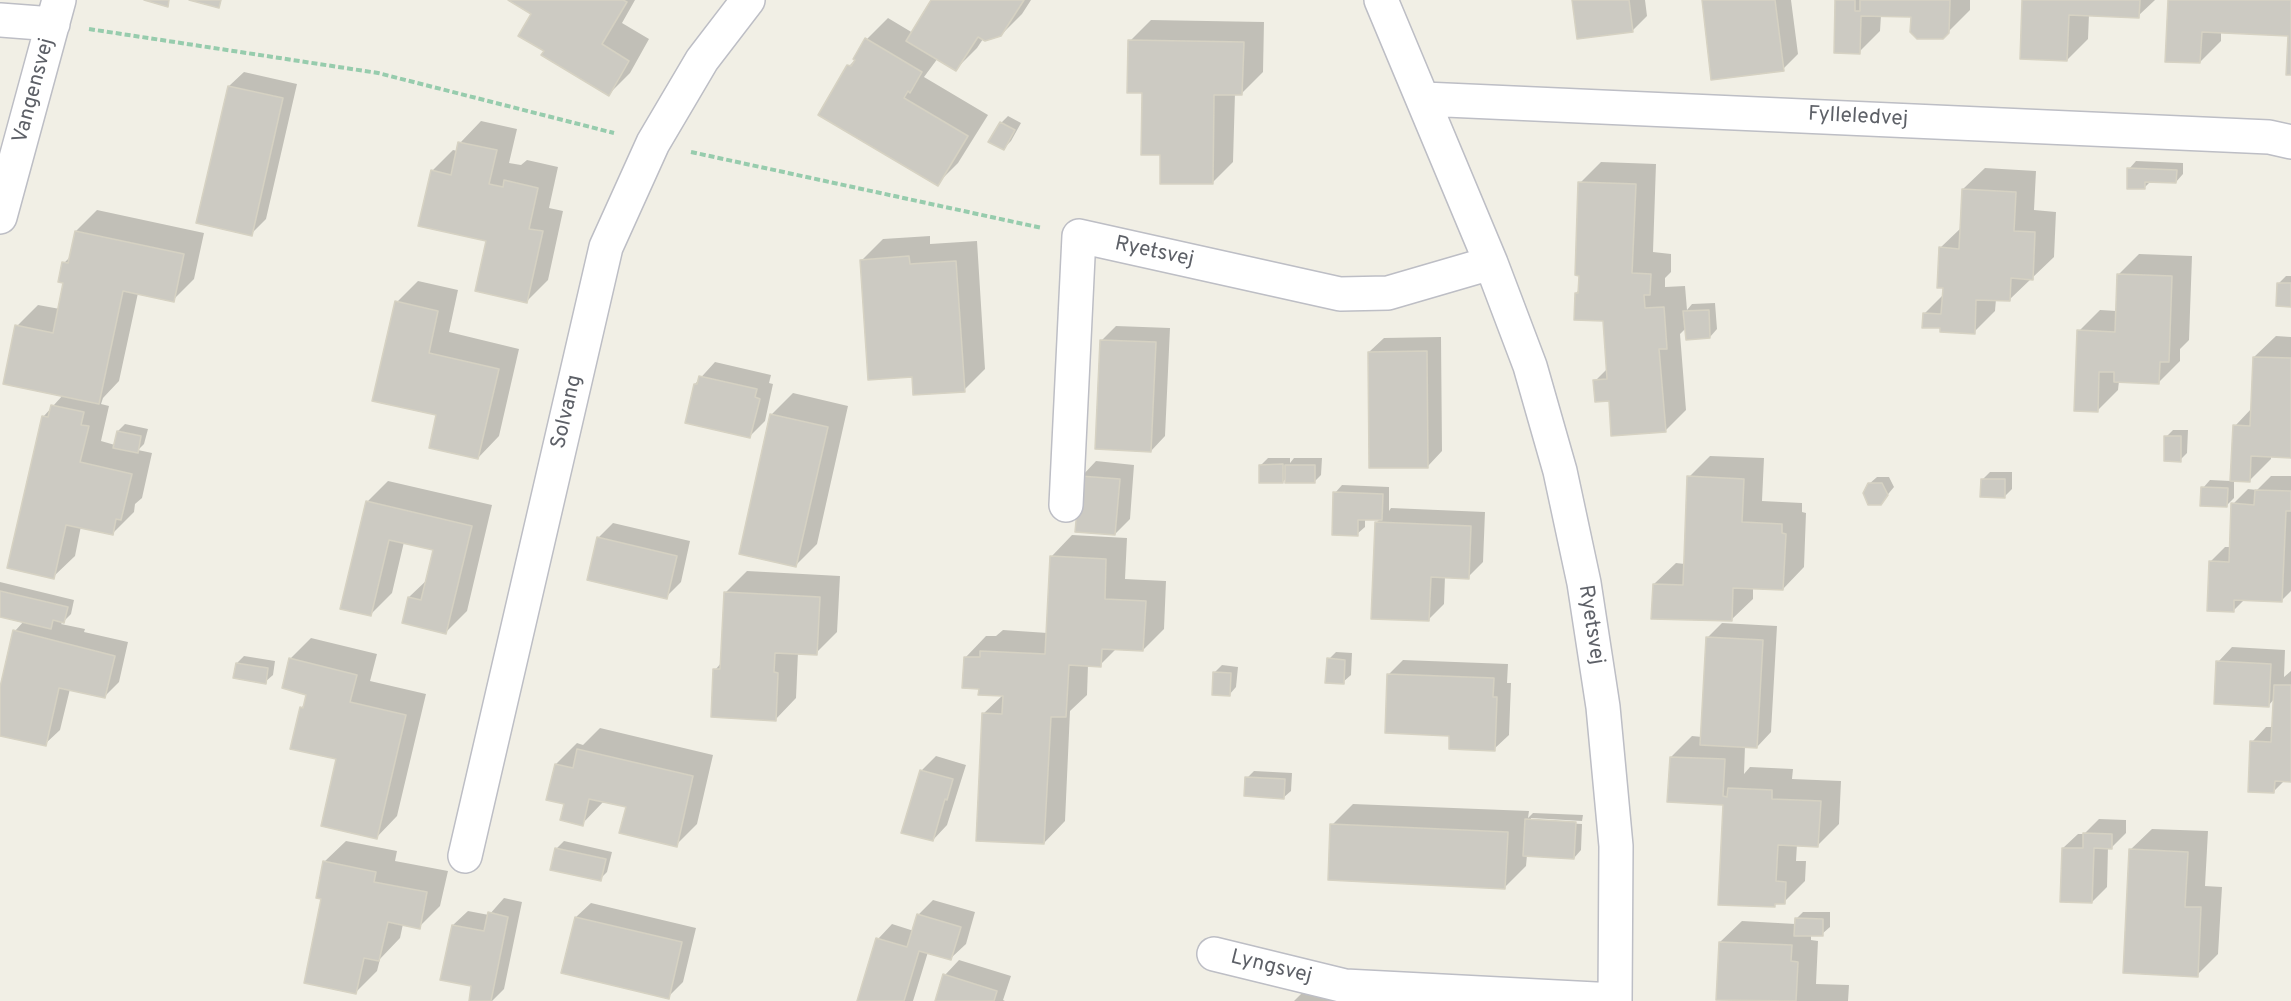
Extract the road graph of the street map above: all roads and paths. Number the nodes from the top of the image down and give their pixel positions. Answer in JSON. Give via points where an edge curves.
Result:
{"nodes":[{"id":1,"x":748,"y":0,"type":"edge"},
{"id":2,"x":1381,"y":0,"type":"edge"},
{"id":3,"x":56,"y":12,"type":"edge"},
{"id":4,"x":0,"y":20,"type":"edge"},
{"id":5,"x":1424,"y":99,"type":"junction"},
{"id":6,"x":2291,"y":142,"type":"edge"},
{"id":7,"x":653,"y":143,"type":"junction"},
{"id":8,"x":0,"y":217,"type":"edge"},
{"id":9,"x":1078,"y":236,"type":"junction"},
{"id":10,"x":1491,"y":263,"type":"junction"},
{"id":11,"x":1066,"y":505,"type":"dead end"},
{"id":12,"x":465,"y":856,"type":"dead end"},
{"id":13,"x":1214,"y":954,"type":"dead end"},
{"id":14,"x":1615,"y":1000,"type":"edge"}],
"edges":[{"from":1,"to":7,"type":"street","name":"Solvang","via":[[702,60]]},
{"from":2,"to":5,"type":"street","name":"Ryetsvej"},
{"from":3,"to":4,"type":"street"},
{"from":3,"to":7,"type":"path","via":[[378,74]]},
{"from":3,"to":8,"type":"street","name":"Vangensvej"},
{"from":5,"to":6,"type":"street","name":"Fylleledvej","via":[[2258,136]]},
{"from":5,"to":10,"type":"street","name":"Ryetsvej"},
{"from":7,"to":9,"type":"path"},
{"from":7,"to":12,"type":"street","name":"Solvang","via":[[606,247]]},
{"from":9,"to":10,"type":"street","name":"Ryetsvej","via":[[1340,294],[1388,293]]},
{"from":9,"to":11,"type":"street"},
{"from":10,"to":14,"type":"street","name":"Ryetsvej","via":[[1530,366],[1560,471],[1584,583],[1603,707],[1616,846]]},
{"from":13,"to":14,"type":"street","name":"Lyngsvej","via":[[1345,986]]}]}
